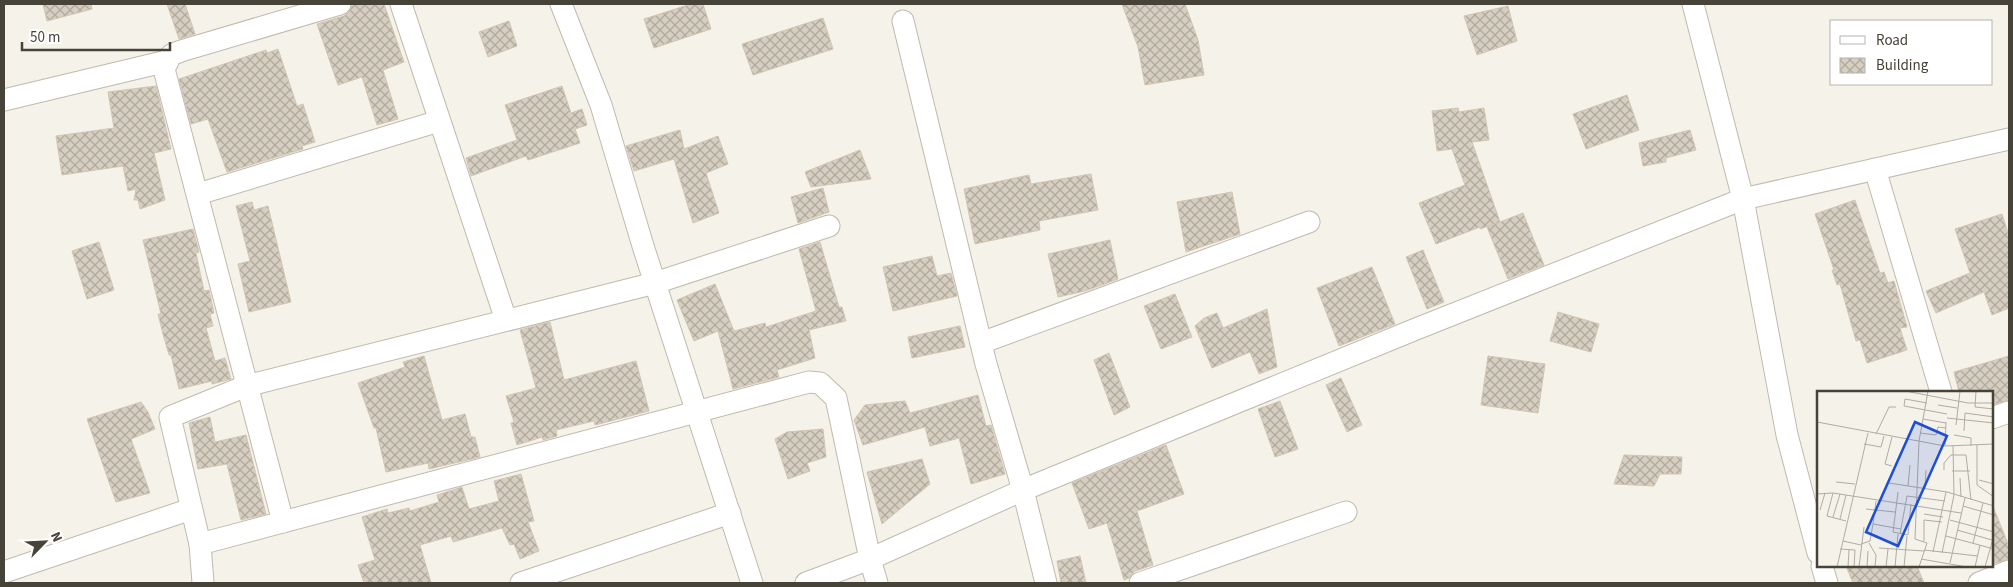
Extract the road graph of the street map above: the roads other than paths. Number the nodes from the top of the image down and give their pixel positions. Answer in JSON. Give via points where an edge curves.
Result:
{"nodes":[{"id":1,"x":340,"y":4,"type":"edge"},
{"id":2,"x":401,"y":4,"type":"edge"},
{"id":3,"x":561,"y":4,"type":"edge"},
{"id":4,"x":1693,"y":4,"type":"edge"},
{"id":5,"x":902,"y":21,"type":"dead end"},
{"id":6,"x":167,"y":61,"type":"junction"},
{"id":7,"x":4,"y":100,"type":"edge"},
{"id":8,"x":439,"y":121,"type":"junction"},
{"id":9,"x":2009,"y":139,"type":"edge"},
{"id":10,"x":1875,"y":169,"type":"junction"},
{"id":11,"x":198,"y":194,"type":"junction"},
{"id":12,"x":1743,"y":199,"type":"junction"},
{"id":13,"x":1309,"y":222,"type":"dead end"},
{"id":14,"x":829,"y":226,"type":"dead end"},
{"id":15,"x":655,"y":283,"type":"junction"},
{"id":16,"x":506,"y":320,"type":"junction"},
{"id":17,"x":981,"y":343,"type":"junction"},
{"id":18,"x":246,"y":386,"type":"junction"},
{"id":19,"x":1941,"y":391,"type":"edge"},
{"id":20,"x":697,"y":412,"type":"junction"},
{"id":21,"x":2009,"y":412,"type":"edge"},
{"id":22,"x":1993,"y":418,"type":"edge"},
{"id":23,"x":1023,"y":490,"type":"junction"},
{"id":24,"x":191,"y":509,"type":"junction"},
{"id":25,"x":1346,"y":512,"type":"dead end"},
{"id":26,"x":730,"y":513,"type":"junction"},
{"id":27,"x":283,"y":522,"type":"junction"},
{"id":28,"x":200,"y":544,"type":"junction"},
{"id":29,"x":1817,"y":549,"type":"edge"},
{"id":30,"x":870,"y":559,"type":"junction"},
{"id":31,"x":1822,"y":567,"type":"edge"},
{"id":32,"x":2009,"y":571,"type":"edge"},
{"id":33,"x":4,"y":572,"type":"edge"},
{"id":34,"x":202,"y":583,"type":"edge"},
{"id":35,"x":522,"y":583,"type":"edge"},
{"id":36,"x":752,"y":583,"type":"edge"},
{"id":37,"x":806,"y":583,"type":"edge"},
{"id":38,"x":877,"y":583,"type":"edge"},
{"id":39,"x":1046,"y":583,"type":"edge"},
{"id":40,"x":1140,"y":583,"type":"edge"},
{"id":41,"x":1827,"y":583,"type":"edge"},
{"id":42,"x":1979,"y":583,"type":"edge"}],
"edges":[{"from":1,"to":6,"type":"street","via":[[181,51]]},
{"from":2,"to":8,"type":"street"},
{"from":3,"to":15,"type":"street","via":[[601,105]]},
{"from":4,"to":12,"type":"street"},
{"from":5,"to":17,"type":"street"},
{"from":6,"to":7,"type":"street"},
{"from":6,"to":11,"type":"street","via":[[164,69]]},
{"from":8,"to":11,"type":"street"},
{"from":8,"to":16,"type":"street"},
{"from":9,"to":10,"type":"street"},
{"from":10,"to":12,"type":"street"},
{"from":10,"to":19,"type":"street"},
{"from":11,"to":18,"type":"street"},
{"from":12,"to":23,"type":"street"},
{"from":12,"to":29,"type":"street","via":[[1788,435]]},
{"from":13,"to":17,"type":"street"},
{"from":14,"to":15,"type":"street"},
{"from":15,"to":16,"type":"street"},
{"from":15,"to":20,"type":"street"},
{"from":16,"to":18,"type":"street"},
{"from":17,"to":23,"type":"street"},
{"from":18,"to":24,"type":"street","via":[[170,417]]},
{"from":18,"to":27,"type":"street"},
{"from":20,"to":26,"type":"street"},
{"from":20,"to":27,"type":"street"},
{"from":20,"to":30,"type":"street","via":[[809,382],[820,383],[828,389],[836,398]]},
{"from":21,"to":22,"type":"street"},
{"from":23,"to":30,"type":"street"},
{"from":23,"to":39,"type":"street"},
{"from":24,"to":28,"type":"street"},
{"from":24,"to":33,"type":"street"},
{"from":25,"to":40,"type":"street"},
{"from":26,"to":35,"type":"street"},
{"from":26,"to":36,"type":"street"},
{"from":27,"to":28,"type":"street"},
{"from":28,"to":34,"type":"street"},
{"from":30,"to":37,"type":"street"},
{"from":30,"to":38,"type":"street"},
{"from":31,"to":41,"type":"street"},
{"from":32,"to":42,"type":"street"}]}
